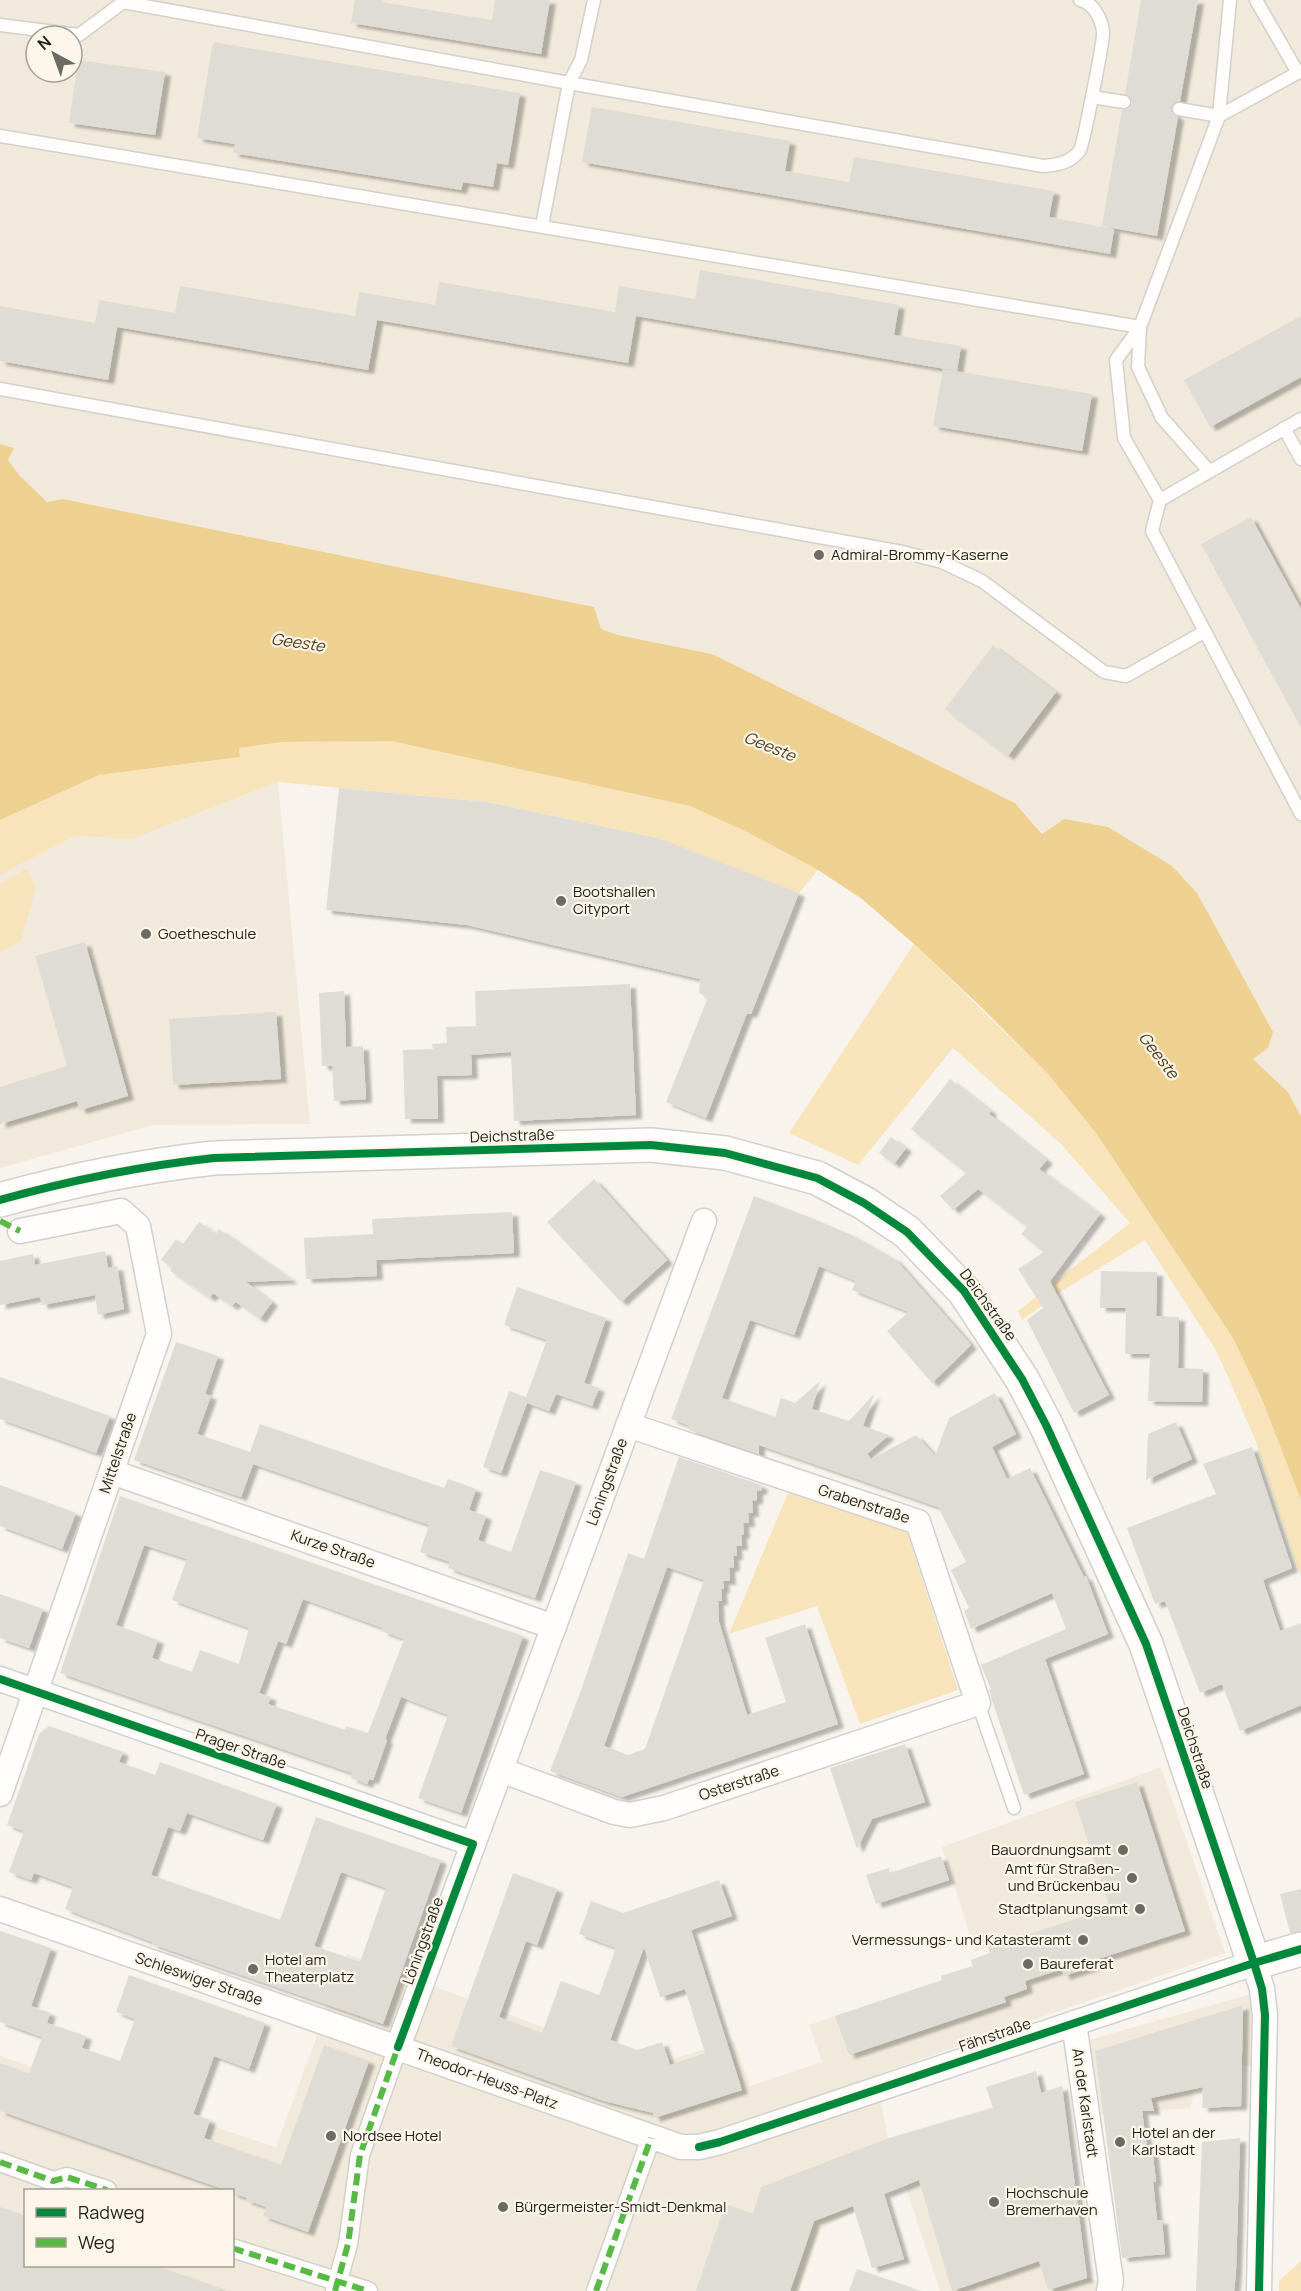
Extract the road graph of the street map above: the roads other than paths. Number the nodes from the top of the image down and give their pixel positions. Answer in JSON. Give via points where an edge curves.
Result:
{"nodes":[{"id":1,"x":594,"y":0,"type":"edge"},
{"id":2,"x":1080,"y":0,"type":"edge"},
{"id":3,"x":1230,"y":0,"type":"edge"},
{"id":4,"x":1256,"y":0,"type":"edge"},
{"id":5,"x":124,"y":1,"type":"edge"},
{"id":6,"x":0,"y":26,"type":"edge"},
{"id":7,"x":1299,"y":72,"type":"edge"},
{"id":8,"x":568,"y":83,"type":"junction"},
{"id":9,"x":1092,"y":97,"type":"junction"},
{"id":10,"x":1124,"y":102,"type":"dead end"},
{"id":11,"x":1179,"y":109,"type":"dead end"},
{"id":12,"x":1219,"y":116,"type":"junction"},
{"id":13,"x":0,"y":136,"type":"edge"},
{"id":14,"x":542,"y":226,"type":"junction"},
{"id":15,"x":1140,"y":327,"type":"junction"},
{"id":16,"x":0,"y":389,"type":"edge"},
{"id":17,"x":1301,"y":419,"type":"edge"},
{"id":18,"x":1284,"y":428,"type":"junction"},
{"id":19,"x":1301,"y":459,"type":"edge"},
{"id":20,"x":1209,"y":471,"type":"junction"},
{"id":21,"x":1160,"y":500,"type":"junction"},
{"id":22,"x":1204,"y":632,"type":"junction"},
{"id":23,"x":1301,"y":814,"type":"edge"},
{"id":24,"x":0,"y":1200,"type":"edge"},
{"id":25,"x":704,"y":1221,"type":"dead end"},
{"id":26,"x":20,"y":1231,"type":"dead end"},
{"id":27,"x":628,"y":1425,"type":"junction"},
{"id":28,"x":112,"y":1472,"type":"junction"},
{"id":29,"x":554,"y":1627,"type":"junction"},
{"id":30,"x":0,"y":1679,"type":"edge"},
{"id":31,"x":37,"y":1692,"type":"junction"},
{"id":32,"x":978,"y":1703,"type":"junction"},
{"id":33,"x":501,"y":1770,"type":"junction"},
{"id":34,"x":0,"y":1794,"type":"edge"},
{"id":35,"x":1014,"y":1808,"type":"dead end"},
{"id":36,"x":473,"y":1844,"type":"junction"},
{"id":37,"x":0,"y":1909,"type":"edge"},
{"id":38,"x":1301,"y":1949,"type":"edge"},
{"id":39,"x":1254,"y":1963,"type":"junction"},
{"id":40,"x":1074,"y":2022,"type":"junction"},
{"id":41,"x":398,"y":2047,"type":"junction"},
{"id":42,"x":651,"y":2138,"type":"junction"},
{"id":43,"x":0,"y":2162,"type":"edge"},
{"id":44,"x":105,"y":2189,"type":"edge"},
{"id":45,"x":234,"y":2249,"type":"edge"},
{"id":46,"x":336,"y":2286,"type":"edge"},
{"id":47,"x":368,"y":2291,"type":"edge"},
{"id":48,"x":596,"y":2291,"type":"edge"},
{"id":49,"x":1109,"y":2291,"type":"edge"},
{"id":50,"x":1259,"y":2291,"type":"edge"}],
"edges":[{"from":1,"to":8,"type":"lane","via":[[581,60]]},
{"from":2,"to":9,"type":"lane","via":[[1096,12],[1103,33]]},
{"from":3,"to":12,"type":"lane"},
{"from":4,"to":7,"type":"lane"},
{"from":5,"to":6,"type":"lane","via":[[79,35]]},
{"from":5,"to":8,"type":"lane"},
{"from":7,"to":12,"type":"lane"},
{"from":8,"to":9,"type":"lane","via":[[1043,166],[1064,164],[1080,150]]},
{"from":8,"to":14,"type":"lane"},
{"from":9,"to":10,"type":"lane"},
{"from":11,"to":12,"type":"lane"},
{"from":12,"to":15,"type":"lane"},
{"from":13,"to":14,"type":"lane"},
{"from":14,"to":15,"type":"lane"},
{"from":15,"to":20,"type":"lane","via":[[1138,367],[1162,418]]},
{"from":15,"to":21,"type":"lane","via":[[1116,360],[1124,438]]},
{"from":16,"to":22,"type":"lane","via":[[942,562],[982,581],[1104,672],[1126,676]]},
{"from":17,"to":18,"type":"lane"},
{"from":18,"to":19,"type":"lane"},
{"from":18,"to":20,"type":"lane"},
{"from":20,"to":21,"type":"lane"},
{"from":21,"to":22,"type":"lane","via":[[1152,531]]},
{"from":22,"to":23,"type":"lane"},
{"from":24,"to":39,"type":"main road","name":"Deichstraße","via":[[70,1181],[214,1158],[651,1145],[725,1153],[817,1178],[864,1203],[907,1232],[964,1291],[1022,1379],[1046,1425],[1139,1626]]},
{"from":25,"to":27,"type":"street","name":"Löningstraße"},
{"from":26,"to":28,"type":"street","name":"Mittelstraße","via":[[121,1211],[138,1226],[159,1334]]},
{"from":27,"to":29,"type":"street","name":"Löningstraße"},
{"from":27,"to":32,"type":"street","name":"Grabenstraße","via":[[918,1522]]},
{"from":28,"to":29,"type":"street","name":"Kurze Straße"},
{"from":28,"to":31,"type":"street","name":"Mittelstraße"},
{"from":29,"to":33,"type":"street","name":"Löningstraße"},
{"from":30,"to":31,"type":"street","name":"Prager Straße"},
{"from":31,"to":34,"type":"street","name":"Mittelstraße"},
{"from":31,"to":36,"type":"street","name":"Prager Straße"},
{"from":32,"to":33,"type":"street","name":"Osterstraße","via":[[664,1808],[630,1815]]},
{"from":32,"to":35,"type":"lane"},
{"from":33,"to":36,"type":"street","name":"Löningstraße"},
{"from":36,"to":41,"type":"street","name":"Löningstraße"},
{"from":37,"to":41,"type":"street","name":"Schleswiger Straße"},
{"from":38,"to":39,"type":"main road","name":"Fährstraße"},
{"from":39,"to":40,"type":"street","name":"Fährstraße"},
{"from":39,"to":50,"type":"street","name":"Deichstraße","via":[[1262,1989],[1265,2031]]},
{"from":40,"to":42,"type":"street","name":"Fährstraße","via":[[720,2142],[681,2146]]},
{"from":40,"to":49,"type":"street","name":"An der Karlstadt","via":[[1111,2281]]},
{"from":41,"to":42,"type":"street","name":"Theodor-Heuss-Platz"},
{"from":41,"to":46,"type":"street","name":"Theodor-Heuss-Platz","via":[[360,2155],[348,2244]]},
{"from":42,"to":48,"type":"street"},
{"from":43,"to":44,"type":"street","via":[[53,2181],[67,2177]]},
{"from":45,"to":46,"type":"street","via":[[296,2267]]},
{"from":46,"to":47,"type":"street"}]}
